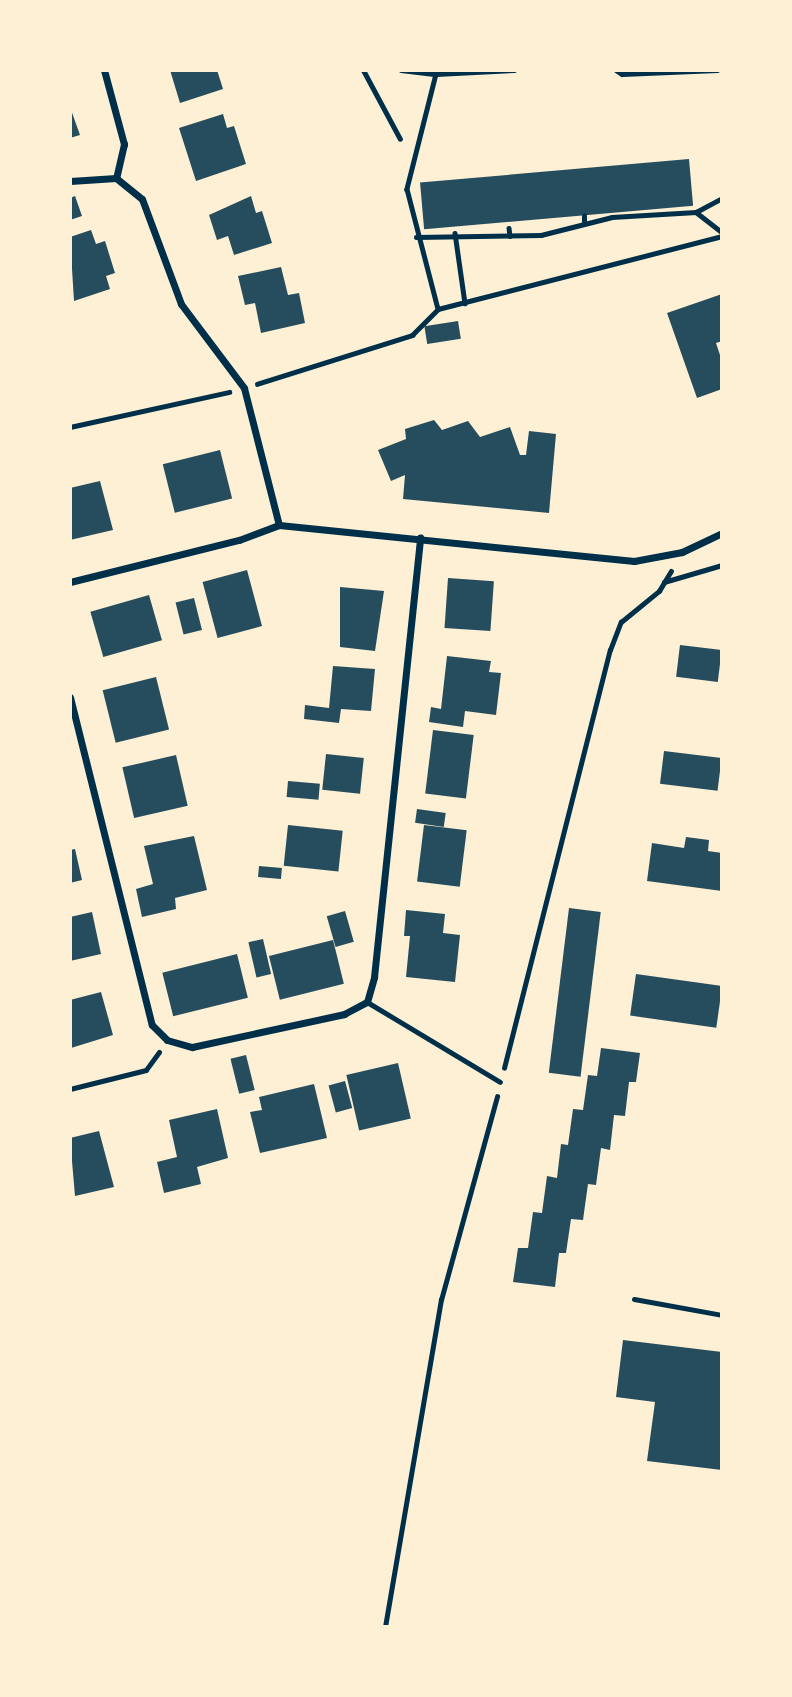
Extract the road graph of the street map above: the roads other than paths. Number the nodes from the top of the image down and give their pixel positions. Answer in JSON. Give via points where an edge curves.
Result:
{"nodes":[{"id":1,"x":104,"y":70,"type":"edge"},
{"id":2,"x":363,"y":70,"type":"edge"},
{"id":3,"x":400,"y":139,"type":"dead end"},
{"id":4,"x":116,"y":178,"type":"junction"},
{"id":5,"x":70,"y":181,"type":"edge"},
{"id":6,"x":279,"y":525,"type":"junction"},
{"id":7,"x":722,"y":533,"type":"edge"},
{"id":8,"x":421,"y":537,"type":"junction"},
{"id":9,"x":70,"y":582,"type":"edge"},
{"id":10,"x":70,"y":697,"type":"edge"},
{"id":11,"x":367,"y":1002,"type":"junction"},
{"id":12,"x":500,"y":1082,"type":"dead end"},
{"id":13,"x":634,"y":1299,"type":"dead end"},
{"id":14,"x":722,"y":1315,"type":"edge"}],
"edges":[{"from":1,"to":4,"type":"street","via":[[124,144]]},
{"from":2,"to":3,"type":"lane"},
{"from":4,"to":5,"type":"street"},
{"from":4,"to":6,"type":"street","via":[[142,199],[186,313],[244,388]]},
{"from":6,"to":8,"type":"street"},
{"from":6,"to":9,"type":"street","via":[[239,541]]},
{"from":7,"to":8,"type":"street","via":[[682,552],[634,561]]},
{"from":8,"to":11,"type":"street","via":[[374,977]]},
{"from":10,"to":11,"type":"street","via":[[152,1025],[167,1040],[192,1047],[344,1014]]},
{"from":11,"to":12,"type":"lane"},
{"from":13,"to":14,"type":"lane"}]}
